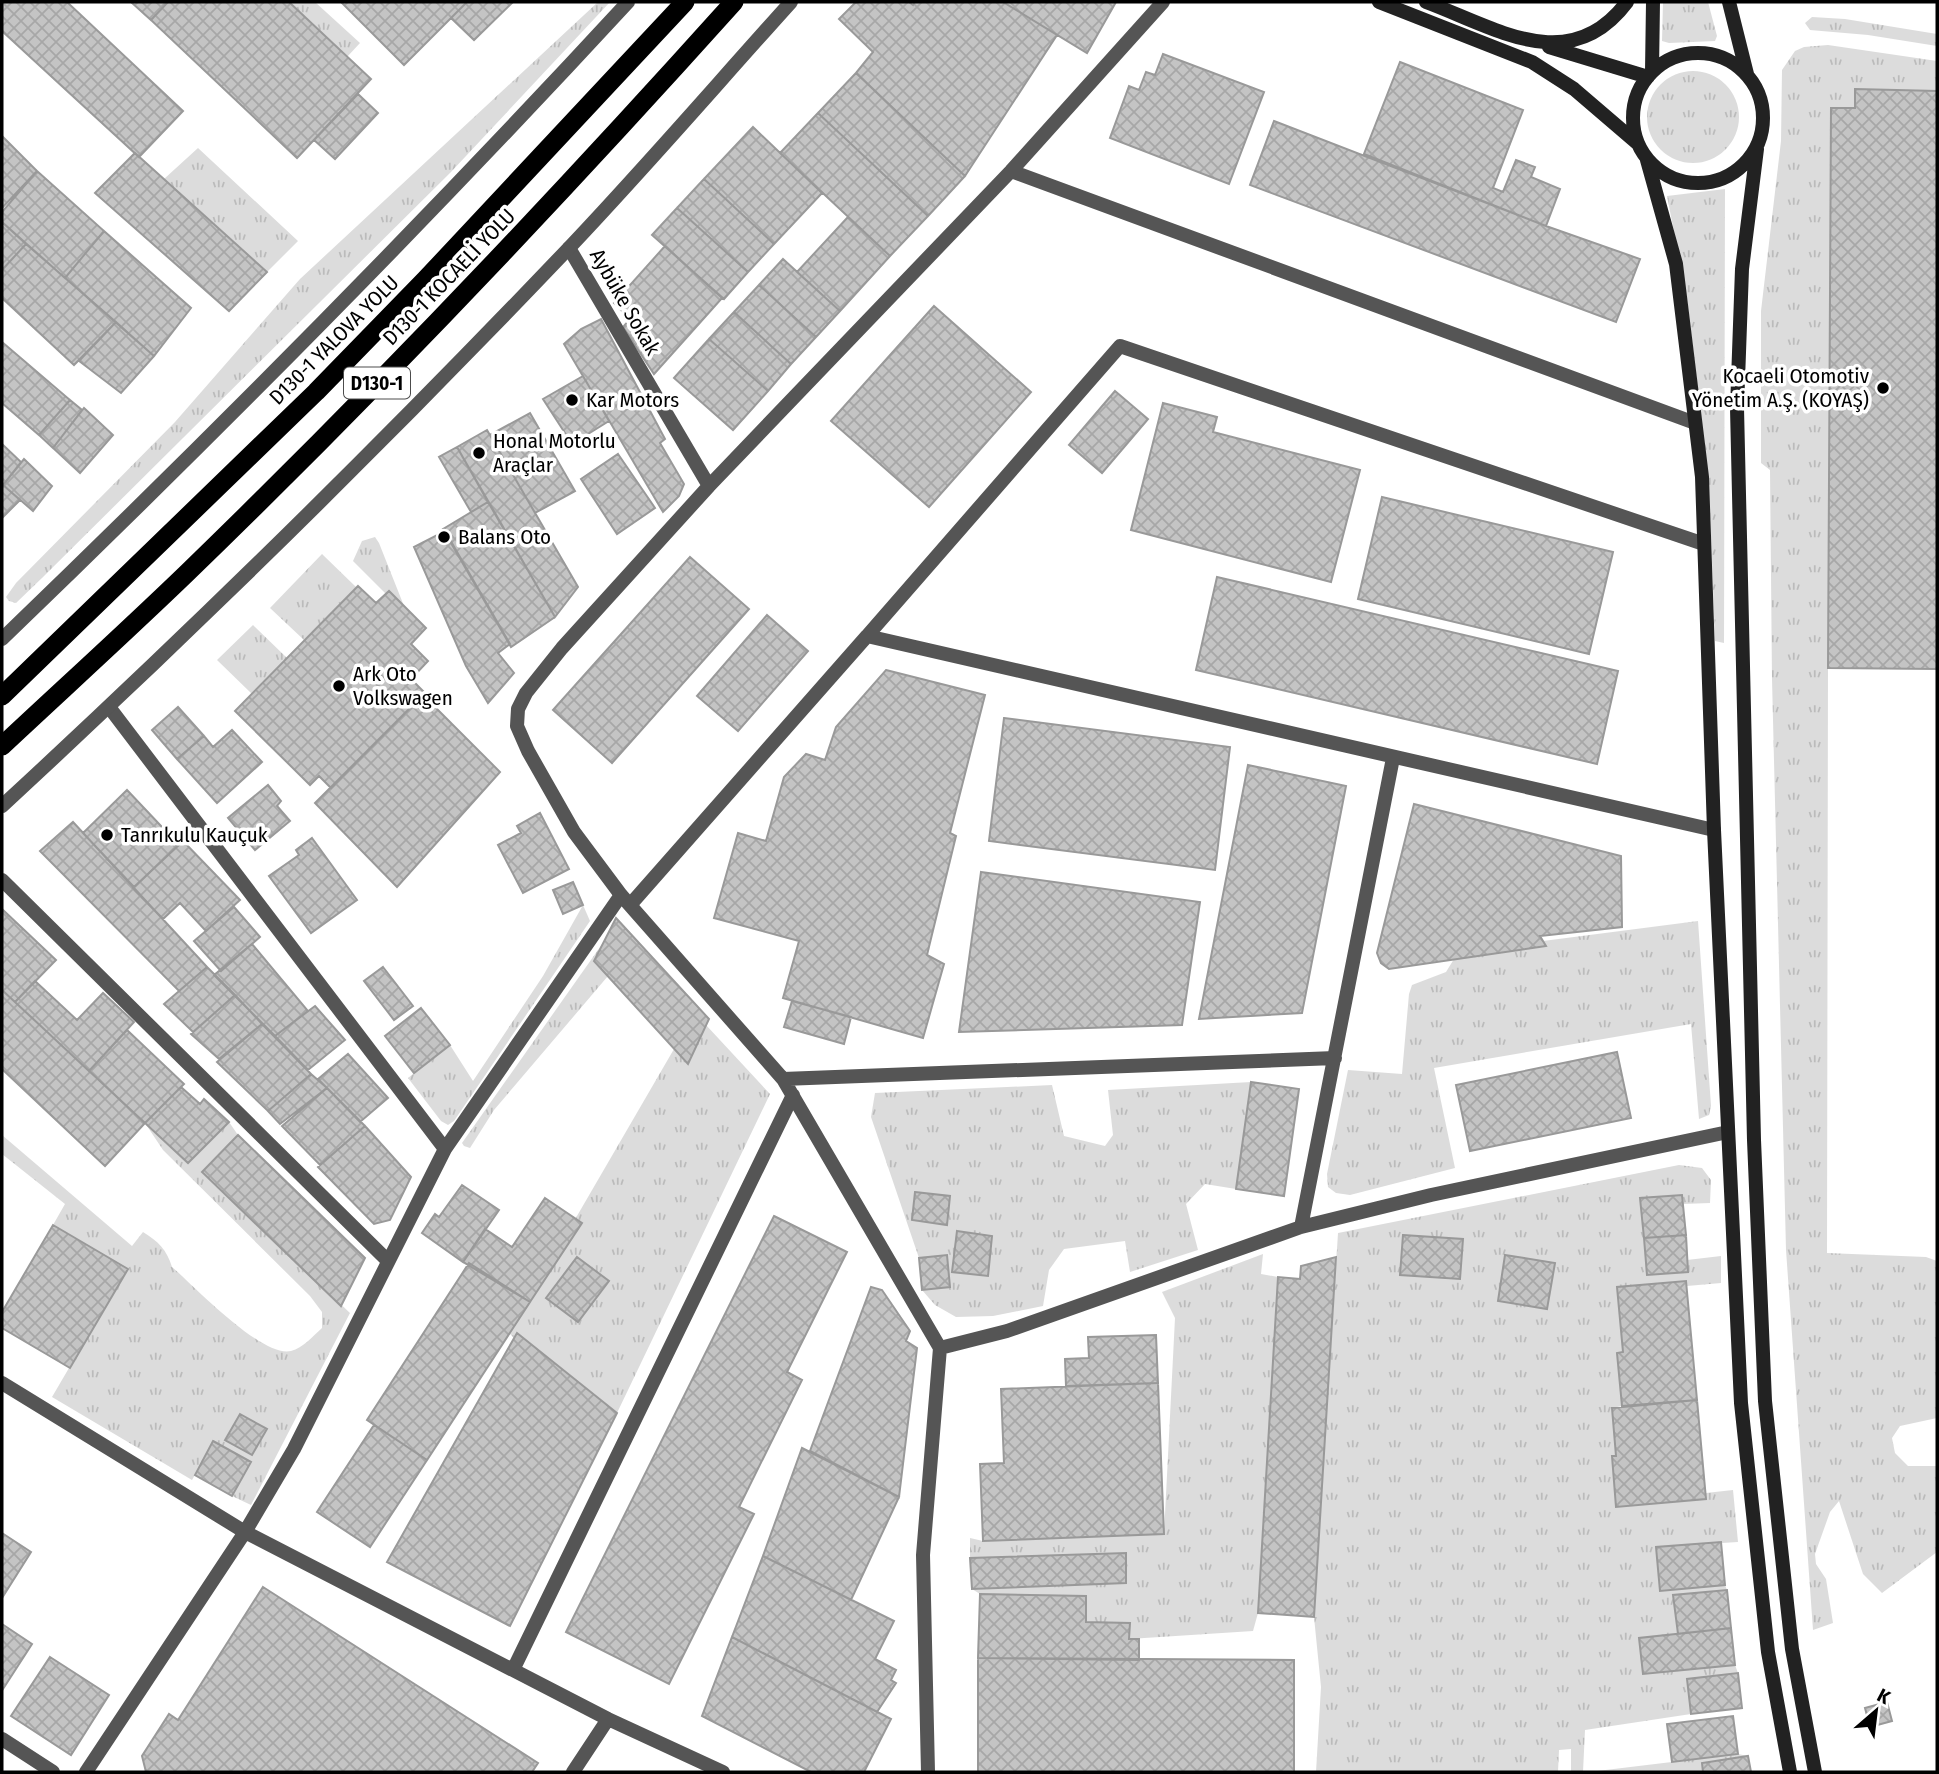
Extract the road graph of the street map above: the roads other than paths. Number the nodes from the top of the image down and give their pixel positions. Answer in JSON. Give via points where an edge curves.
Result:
{"nodes":[{"id":1,"x":628,"y":2,"type":"edge"},
{"id":2,"x":685,"y":2,"type":"edge"},
{"id":3,"x":734,"y":2,"type":"edge"},
{"id":4,"x":791,"y":2,"type":"edge"},
{"id":5,"x":1163,"y":2,"type":"edge"},
{"id":6,"x":1379,"y":2,"type":"edge"},
{"id":7,"x":1426,"y":2,"type":"edge"},
{"id":8,"x":1627,"y":2,"type":"edge"},
{"id":9,"x":1653,"y":2,"type":"edge"},
{"id":10,"x":1729,"y":2,"type":"edge"},
{"id":11,"x":1536,"y":44,"type":"junction"},
{"id":12,"x":1650,"y":74,"type":"junction"},
{"id":13,"x":1747,"y":74,"type":"junction"},
{"id":14,"x":1637,"y":143,"type":"junction"},
{"id":15,"x":1758,"y":149,"type":"junction"},
{"id":16,"x":1647,"y":160,"type":"junction"},
{"id":17,"x":1011,"y":171,"type":"junction"},
{"id":18,"x":569,"y":248,"type":"junction"},
{"id":19,"x":1695,"y":423,"type":"junction"},
{"id":20,"x":709,"y":486,"type":"junction"},
{"id":21,"x":1704,"y":544,"type":"junction"},
{"id":22,"x":867,"y":636,"type":"junction"},
{"id":23,"x":2,"y":639,"type":"edge"},
{"id":24,"x":2,"y":695,"type":"edge"},
{"id":25,"x":109,"y":707,"type":"junction"},
{"id":26,"x":2,"y":746,"type":"edge"},
{"id":27,"x":1393,"y":758,"type":"junction"},
{"id":28,"x":2,"y":806,"type":"edge"},
{"id":29,"x":1714,"y":830,"type":"junction"},
{"id":30,"x":2,"y":880,"type":"edge"},
{"id":31,"x":625,"y":900,"type":"junction"},
{"id":32,"x":1335,"y":1058,"type":"junction"},
{"id":33,"x":783,"y":1079,"type":"junction"},
{"id":34,"x":793,"y":1095,"type":"junction"},
{"id":35,"x":1728,"y":1132,"type":"junction"},
{"id":36,"x":445,"y":1149,"type":"junction"},
{"id":37,"x":1301,"y":1227,"type":"junction"},
{"id":38,"x":388,"y":1261,"type":"junction"},
{"id":39,"x":940,"y":1348,"type":"junction"},
{"id":40,"x":2,"y":1383,"type":"edge"},
{"id":41,"x":245,"y":1532,"type":"junction"},
{"id":42,"x":513,"y":1670,"type":"junction"},
{"id":43,"x":608,"y":1718,"type":"junction"},
{"id":44,"x":2,"y":1739,"type":"edge"},
{"id":45,"x":53,"y":1772,"type":"edge"},
{"id":46,"x":86,"y":1772,"type":"edge"},
{"id":47,"x":573,"y":1772,"type":"edge"},
{"id":48,"x":723,"y":1772,"type":"edge"},
{"id":49,"x":929,"y":1772,"type":"edge"},
{"id":50,"x":1790,"y":1772,"type":"edge"},
{"id":51,"x":1815,"y":1772,"type":"edge"}],
"edges":[{"from":1,"to":23,"type":"street","via":[[325,323]]},
{"from":2,"to":24,"type":"highway","name":"D130-1 YALOVA YOLU","number":"D130-1","via":[[316,392]]},
{"from":3,"to":26,"type":"highway","name":"D130-1 KOCAELİ YOLU","number":"D130-1","via":[[436,324],[187,573]]},
{"from":4,"to":18,"type":"street"},
{"from":5,"to":17,"type":"street"},
{"from":6,"to":14,"type":"main road","via":[[1542,68]]},
{"from":7,"to":11,"type":"main road"},
{"from":8,"to":11,"type":"main road","via":[[1581,40]]},
{"from":9,"to":12,"type":"main road"},
{"from":10,"to":13,"type":"main road"},
{"from":11,"to":12,"type":"main road"},
{"from":12,"to":13,"type":"main road","via":[[1670,59],[1690,53],[1731,61]]},
{"from":12,"to":14,"type":"main road","via":[[1634,105]]},
{"from":13,"to":15,"type":"main road","via":[[1764,110]]},
{"from":14,"to":16,"type":"main road"},
{"from":15,"to":16,"type":"main road","via":[[1744,166],[1706,184],[1674,179]]},
{"from":15,"to":51,"type":"main road","via":[[1742,269],[1737,408],[1754,1140],[1765,1401],[1792,1649]]},
{"from":16,"to":19,"type":"main road","via":[[1676,264]]},
{"from":17,"to":19,"type":"street"},
{"from":17,"to":20,"type":"street"},
{"from":18,"to":20,"type":"street","name":"Aybüke Sokak"},
{"from":18,"to":25,"type":"street","via":[[315,508]]},
{"from":19,"to":21,"type":"main road"},
{"from":20,"to":31,"type":"street","via":[[562,648],[518,709],[517,726],[528,751],[574,832]]},
{"from":21,"to":22,"type":"street","via":[[1120,346]]},
{"from":21,"to":29,"type":"main road"},
{"from":22,"to":27,"type":"street"},
{"from":22,"to":31,"type":"street"},
{"from":25,"to":28,"type":"street"},
{"from":25,"to":36,"type":"street"},
{"from":27,"to":29,"type":"street"},
{"from":27,"to":32,"type":"street"},
{"from":29,"to":35,"type":"main road"},
{"from":30,"to":38,"type":"street"},
{"from":31,"to":33,"type":"street"},
{"from":31,"to":36,"type":"street"},
{"from":32,"to":33,"type":"street"},
{"from":32,"to":37,"type":"street"},
{"from":33,"to":34,"type":"street"},
{"from":34,"to":39,"type":"street"},
{"from":34,"to":42,"type":"street"},
{"from":35,"to":37,"type":"street"},
{"from":35,"to":50,"type":"main road","via":[[1741,1403],[1768,1652]]},
{"from":36,"to":38,"type":"street"},
{"from":37,"to":39,"type":"street","via":[[1007,1331]]},
{"from":38,"to":41,"type":"street","via":[[294,1449]]},
{"from":39,"to":49,"type":"street","via":[[923,1555]]},
{"from":40,"to":41,"type":"street"},
{"from":41,"to":42,"type":"street"},
{"from":41,"to":46,"type":"street"},
{"from":42,"to":43,"type":"street"},
{"from":43,"to":47,"type":"street"},
{"from":43,"to":48,"type":"street"},
{"from":44,"to":45,"type":"street"}]}
